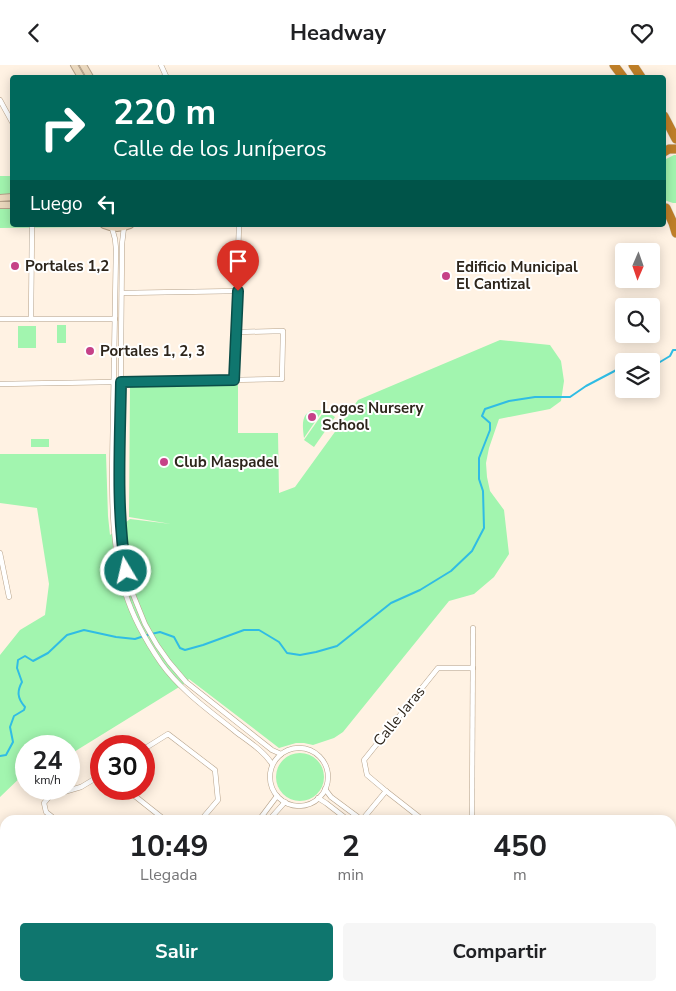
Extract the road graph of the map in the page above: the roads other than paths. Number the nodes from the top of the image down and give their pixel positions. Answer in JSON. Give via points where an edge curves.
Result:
{"nodes":[{"id":1,"x":0,"y":100,"type":"edge"},
{"id":2,"x":10,"y":118,"type":"edge"},
{"id":3,"x":666,"y":120,"type":"edge"},
{"id":4,"x":676,"y":139,"type":"edge"},
{"id":5,"x":666,"y":209,"type":"edge"},
{"id":6,"x":32,"y":227,"type":"edge"},
{"id":7,"x":120,"y":227,"type":"edge"},
{"id":8,"x":127,"y":227,"type":"edge"},
{"id":9,"x":240,"y":227,"type":"edge"},
{"id":10,"x":112,"y":228,"type":"joint"},
{"id":11,"x":676,"y":233,"type":"edge"},
{"id":12,"x":238,"y":291,"type":"junction"},
{"id":13,"x":122,"y":293,"type":"junction"},
{"id":14,"x":0,"y":319,"type":"edge"},
{"id":15,"x":31,"y":319,"type":"junction"},
{"id":16,"x":115,"y":319,"type":"junction"},
{"id":17,"x":237,"y":332,"type":"junction"},
{"id":18,"x":234,"y":380,"type":"junction"},
{"id":19,"x":114,"y":382,"type":"junction"},
{"id":20,"x":121,"y":382,"type":"junction"},
{"id":21,"x":0,"y":384,"type":"edge"},
{"id":22,"x":0,"y":553,"type":"edge"},
{"id":23,"x":2,"y":570,"type":"edge"},
{"id":24,"x":10,"y":597,"type":"dead end"},
{"id":25,"x":473,"y":628,"type":"dead end"},
{"id":26,"x":473,"y":668,"type":"junction"},
{"id":27,"x":155,"y":743,"type":"edge"},
{"id":28,"x":281,"y":754,"type":"junction"},
{"id":29,"x":272,"y":764,"type":"junction"},
{"id":30,"x":90,"y":782,"type":"edge"},
{"id":31,"x":325,"y":789,"type":"junction"},
{"id":32,"x":386,"y":791,"type":"junction"},
{"id":33,"x":277,"y":796,"type":"junction"},
{"id":34,"x":318,"y":799,"type":"junction"},
{"id":35,"x":140,"y":800,"type":"edge"},
{"id":36,"x":285,"y":802,"type":"junction"},
{"id":37,"x":50,"y":815,"type":"edge"},
{"id":38,"x":159,"y":815,"type":"edge"},
{"id":39,"x":205,"y":815,"type":"edge"},
{"id":40,"x":263,"y":815,"type":"edge"},
{"id":41,"x":273,"y":815,"type":"edge"},
{"id":42,"x":342,"y":815,"type":"edge"},
{"id":43,"x":355,"y":815,"type":"edge"},
{"id":44,"x":366,"y":815,"type":"edge"},
{"id":45,"x":417,"y":815,"type":"edge"},
{"id":46,"x":472,"y":815,"type":"edge"}],
"edges":[{"from":1,"to":2,"type":"street"},
{"from":3,"to":4,"type":"highway"},
{"from":5,"to":11,"type":"highway"},
{"from":6,"to":15,"type":"street"},
{"from":7,"to":10,"type":"main road"},
{"from":8,"to":13,"type":"street","via":[[122,239]]},
{"from":9,"to":12,"type":"street"},
{"from":10,"to":16,"type":"street","via":[[115,239]]},
{"from":12,"to":13,"type":"street"},
{"from":12,"to":17,"type":"street"},
{"from":13,"to":20,"type":"street"},
{"from":14,"to":15,"type":"street"},
{"from":15,"to":16,"type":"street"},
{"from":16,"to":19,"type":"street"},
{"from":17,"to":18,"type":"street"},
{"from":17,"to":18,"type":"street","via":[[283,331],[282,379]]},
{"from":18,"to":20,"type":"street"},
{"from":19,"to":21,"type":"street"},
{"from":19,"to":29,"type":"street","via":[[112,464],[116,546],[126,594],[139,627],[159,660],[182,687],[267,756]]},
{"from":20,"to":28,"type":"street","via":[[122,547],[132,592],[145,624],[186,682]]},
{"from":22,"to":23,"type":"street"},
{"from":23,"to":24,"type":"street"},
{"from":25,"to":26,"type":"street"},
{"from":26,"to":32,"type":"street","name":"Calle Jaras","via":[[438,668],[364,760],[367,775]]},
{"from":26,"to":46,"type":"street"},
{"from":27,"to":39,"type":"street","via":[[168,735],[214,771],[218,800]]},
{"from":28,"to":29,"type":"street"},
{"from":28,"to":31,"type":"street","via":[[302,748],[317,754],[328,773]]},
{"from":29,"to":33,"type":"street","via":[[270,784]]},
{"from":30,"to":37,"type":"street","via":[[50,796],[44,803]]},
{"from":31,"to":34,"type":"street"},
{"from":31,"to":43,"type":"street"},
{"from":32,"to":44,"type":"street"},
{"from":32,"to":45,"type":"street","name":"Calle Jaras"},
{"from":33,"to":36,"type":"street"},
{"from":33,"to":40,"type":"street"},
{"from":34,"to":36,"type":"street","via":[[305,805]]},
{"from":34,"to":42,"type":"street"},
{"from":35,"to":38,"type":"street"},
{"from":36,"to":41,"type":"street"}]}
